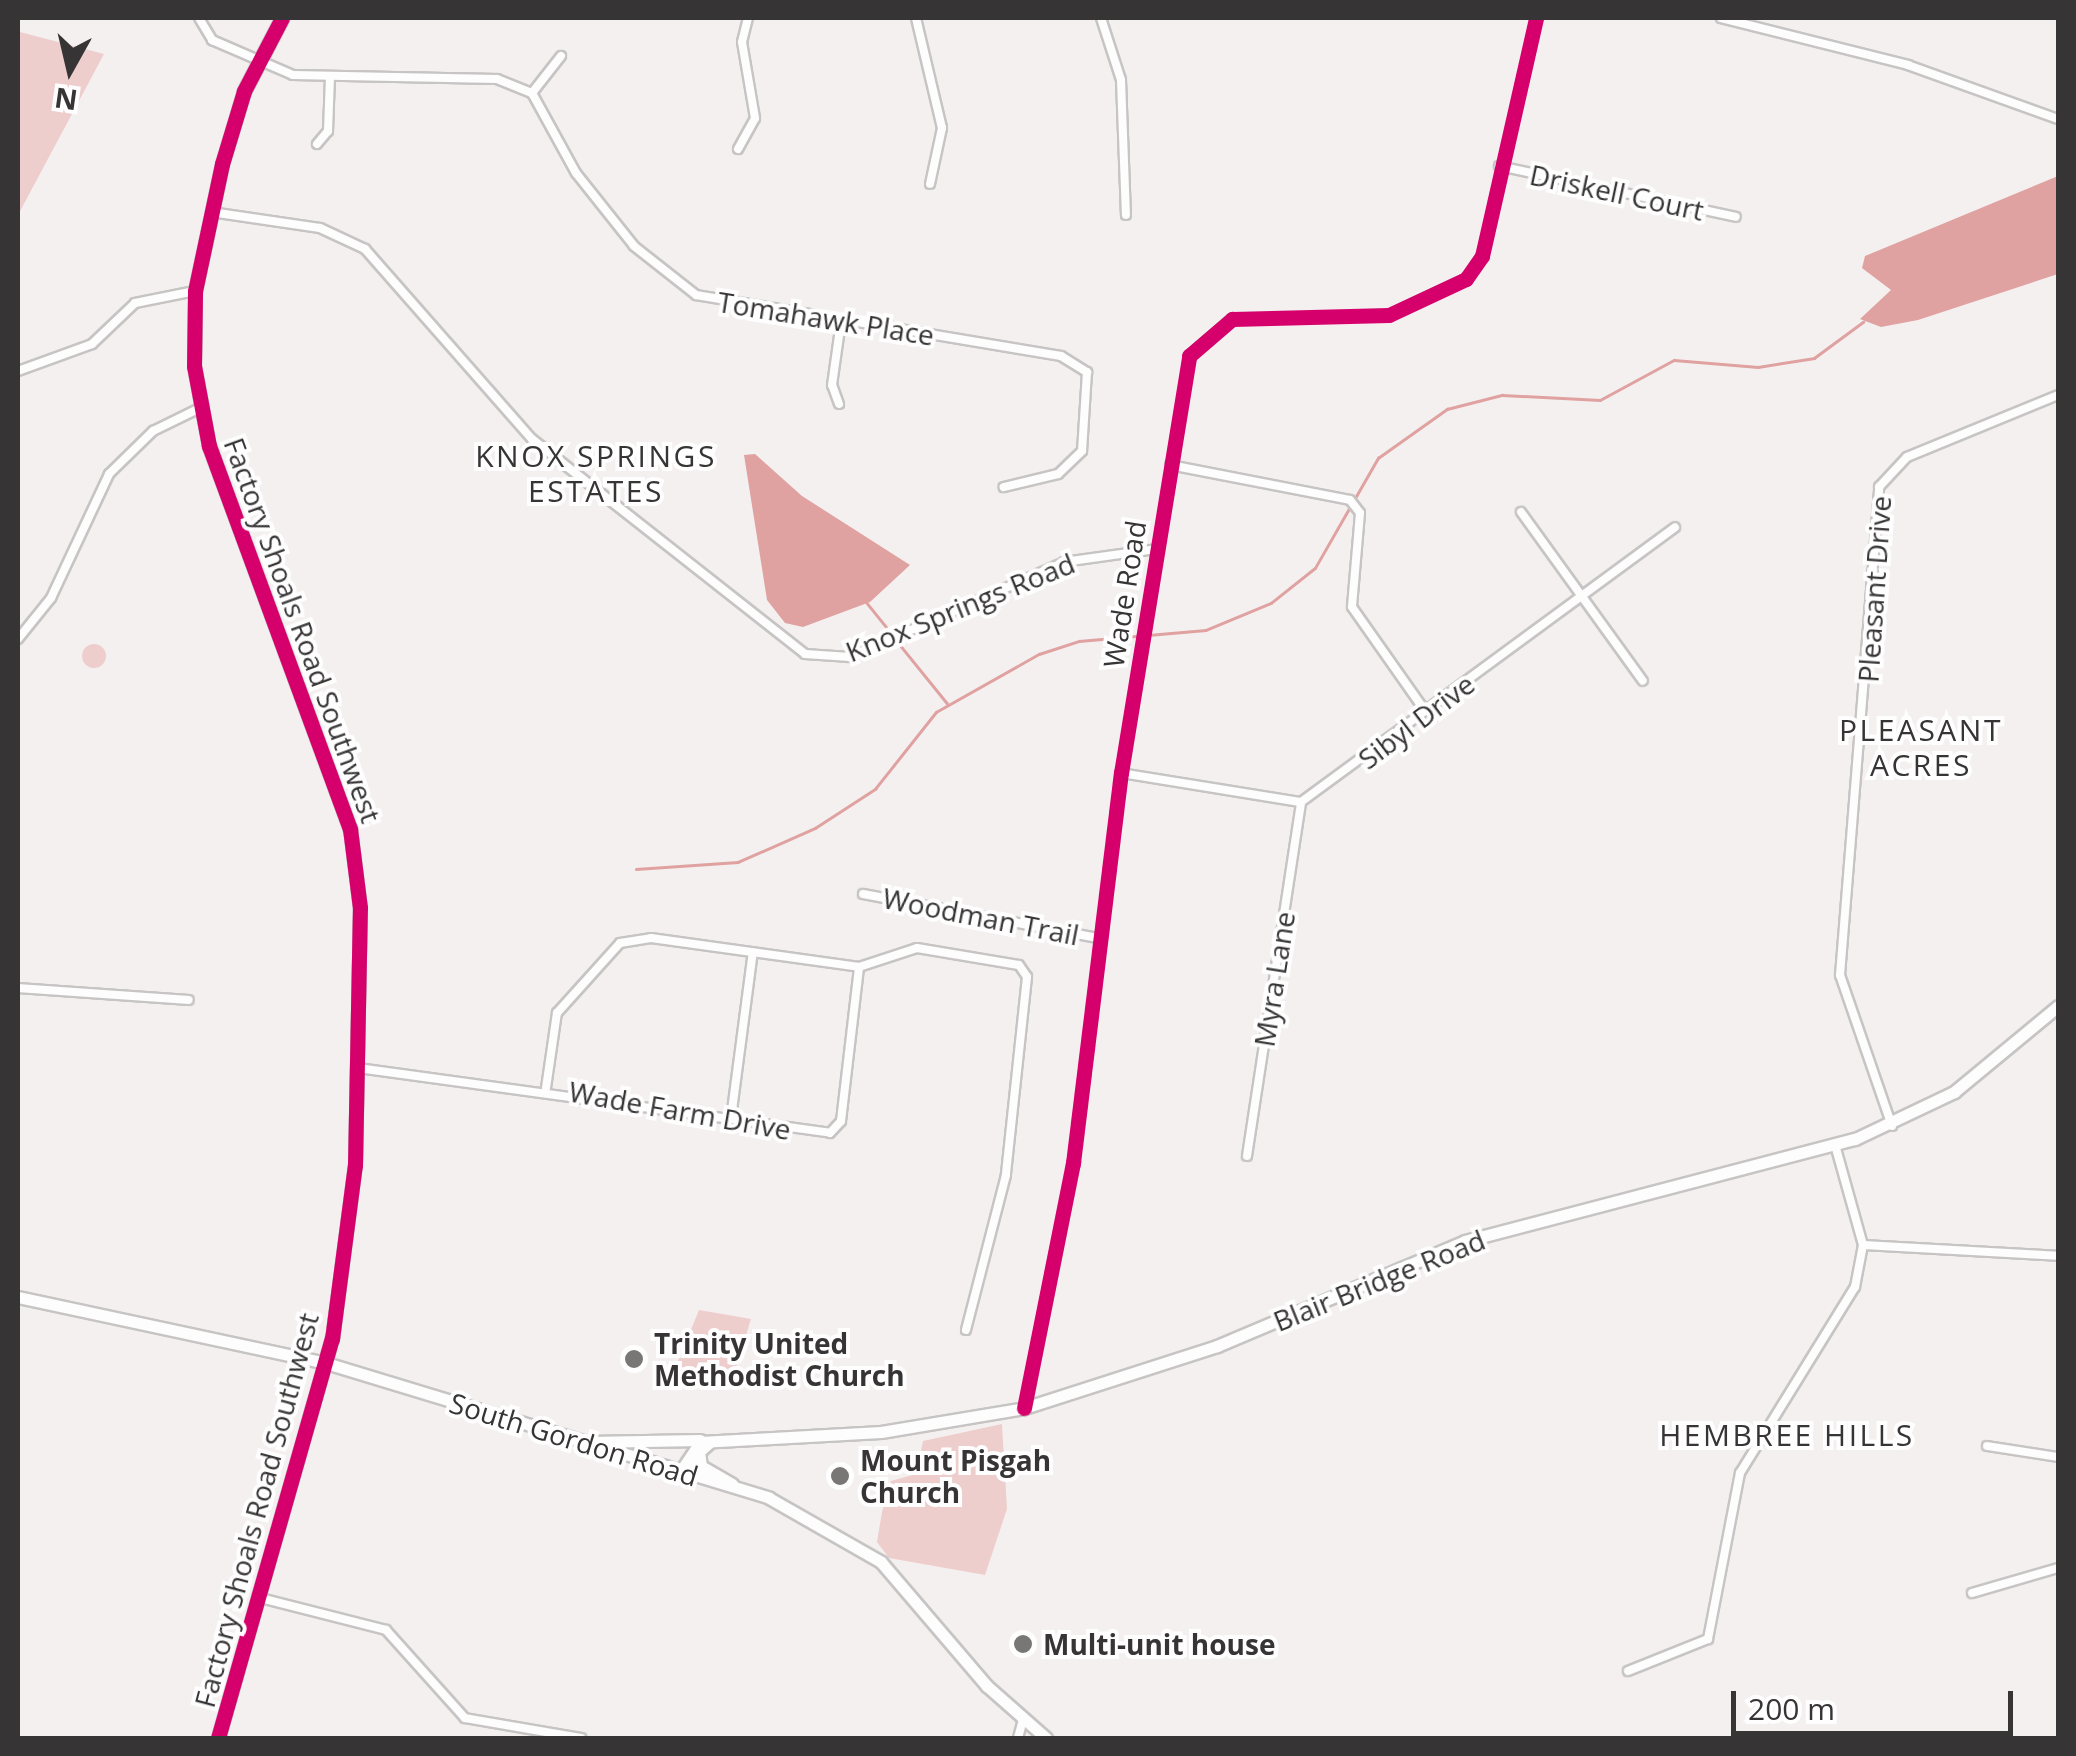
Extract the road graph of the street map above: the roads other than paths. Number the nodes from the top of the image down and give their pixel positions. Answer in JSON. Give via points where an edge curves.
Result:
{"nodes":[{"id":1,"x":200,"y":18,"type":"edge"},
{"id":2,"x":282,"y":18,"type":"edge"},
{"id":3,"x":748,"y":18,"type":"edge"},
{"id":4,"x":916,"y":18,"type":"edge"},
{"id":5,"x":1101,"y":18,"type":"edge"},
{"id":6,"x":1536,"y":18,"type":"edge"},
{"id":7,"x":1721,"y":18,"type":"edge"},
{"id":8,"x":561,"y":56,"type":"dead end"},
{"id":9,"x":256,"y":63,"type":"junction"},
{"id":10,"x":330,"y":77,"type":"junction"},
{"id":11,"x":532,"y":93,"type":"junction"},
{"id":12,"x":2058,"y":119,"type":"edge"},
{"id":13,"x":316,"y":144,"type":"dead end"},
{"id":14,"x":738,"y":149,"type":"dead end"},
{"id":15,"x":1499,"y":166,"type":"junction"},
{"id":16,"x":930,"y":184,"type":"dead end"},
{"id":17,"x":211,"y":212,"type":"junction"},
{"id":18,"x":1126,"y":215,"type":"dead end"},
{"id":19,"x":1736,"y":216,"type":"dead end"},
{"id":20,"x":195,"y":291,"type":"junction"},
{"id":21,"x":841,"y":322,"type":"junction"},
{"id":22,"x":18,"y":371,"type":"edge"},
{"id":23,"x":2058,"y":395,"type":"edge"},
{"id":24,"x":839,"y":404,"type":"dead end"},
{"id":25,"x":200,"y":408,"type":"junction"},
{"id":26,"x":1170,"y":465,"type":"junction"},
{"id":27,"x":1004,"y":487,"type":"dead end"},
{"id":28,"x":1521,"y":512,"type":"dead end"},
{"id":29,"x":1674,"y":527,"type":"dead end"},
{"id":30,"x":1157,"y":548,"type":"junction"},
{"id":31,"x":1583,"y":600,"type":"junction"},
{"id":32,"x":18,"y":638,"type":"edge"},
{"id":33,"x":1643,"y":682,"type":"dead end"},
{"id":34,"x":1425,"y":711,"type":"junction"},
{"id":35,"x":1121,"y":773,"type":"junction"},
{"id":36,"x":1301,"y":802,"type":"junction"},
{"id":37,"x":863,"y":894,"type":"dead end"},
{"id":38,"x":1098,"y":938,"type":"junction"},
{"id":39,"x":752,"y":952,"type":"junction"},
{"id":40,"x":860,"y":967,"type":"junction"},
{"id":41,"x":18,"y":988,"type":"edge"},
{"id":42,"x":189,"y":1000,"type":"dead end"},
{"id":43,"x":2058,"y":1006,"type":"edge"},
{"id":44,"x":358,"y":1068,"type":"junction"},
{"id":45,"x":546,"y":1088,"type":"junction"},
{"id":46,"x":731,"y":1118,"type":"junction"},
{"id":47,"x":1892,"y":1126,"type":"junction"},
{"id":48,"x":1835,"y":1146,"type":"junction"},
{"id":49,"x":1247,"y":1156,"type":"dead end"},
{"id":50,"x":1863,"y":1245,"type":"junction"},
{"id":51,"x":2058,"y":1256,"type":"edge"},
{"id":52,"x":18,"y":1297,"type":"edge"},
{"id":53,"x":966,"y":1330,"type":"dead end"},
{"id":54,"x":326,"y":1364,"type":"junction"},
{"id":55,"x":1024,"y":1408,"type":"junction"},
{"id":56,"x":714,"y":1440,"type":"junction"},
{"id":57,"x":571,"y":1442,"type":"junction"},
{"id":58,"x":1987,"y":1446,"type":"dead end"},
{"id":59,"x":2058,"y":1456,"type":"edge"},
{"id":60,"x":680,"y":1472,"type":"junction"},
{"id":61,"x":734,"y":1486,"type":"junction"},
{"id":62,"x":2058,"y":1568,"type":"edge"},
{"id":63,"x":1972,"y":1592,"type":"dead end"},
{"id":64,"x":256,"y":1596,"type":"junction"},
{"id":65,"x":1628,"y":1671,"type":"dead end"},
{"id":66,"x":1023,"y":1719,"type":"junction"},
{"id":67,"x":218,"y":1738,"type":"edge"},
{"id":68,"x":581,"y":1738,"type":"edge"},
{"id":69,"x":1018,"y":1738,"type":"edge"},
{"id":70,"x":1046,"y":1738,"type":"edge"}],
"edges":[{"from":1,"to":9,"type":"street","via":[[212,40]]},
{"from":2,"to":9,"type":"street","name":"Factory Shoals Road Southwest"},
{"from":3,"to":14,"type":"street","via":[[742,42],[755,118]]},
{"from":4,"to":16,"type":"street","via":[[942,128]]},
{"from":5,"to":18,"type":"street","via":[[1121,80]]},
{"from":6,"to":15,"type":"street","name":"Wade Road"},
{"from":7,"to":12,"type":"street","via":[[1908,65]]},
{"from":8,"to":11,"type":"street"},
{"from":9,"to":10,"type":"street"},
{"from":9,"to":17,"type":"street","name":"Factory Shoals Road Southwest"},
{"from":10,"to":11,"type":"street","via":[[497,79]]},
{"from":10,"to":13,"type":"street","via":[[328,131]]},
{"from":11,"to":21,"type":"street","name":"Tomahawk Place","via":[[576,173],[669,281],[716,302]]},
{"from":15,"to":19,"type":"street","name":"Driskell Court"},
{"from":15,"to":26,"type":"street","name":"Wade Road","via":[[1482,256],[1450,291],[1363,318],[1242,316],[1199,341],[1184,374]]},
{"from":17,"to":20,"type":"street","name":"Factory Shoals Road Southwest"},
{"from":17,"to":30,"type":"street","name":"Knox Springs Road","via":[[320,228],[365,249],[532,439],[795,650],[850,657],[1064,562]]},
{"from":20,"to":22,"type":"street","via":[[135,303],[92,344]]},
{"from":20,"to":25,"type":"street","name":"Factory Shoals Road Southwest"},
{"from":21,"to":24,"type":"street","via":[[832,385]]},
{"from":21,"to":27,"type":"street","name":"Tomahawk Place","via":[[1048,352],[1087,372],[1090,415],[1076,460],[1043,480]]},
{"from":23,"to":47,"type":"street","name":"Pleasant Drive","via":[[1907,457],[1879,487],[1840,975]]},
{"from":25,"to":32,"type":"street","via":[[154,432],[109,474],[51,598]]},
{"from":25,"to":44,"type":"street","name":"Factory Shoals Road Southwest","via":[[350,829],[360,908]]},
{"from":26,"to":30,"type":"street","name":"Wade Road"},
{"from":26,"to":34,"type":"street","via":[[1350,500],[1360,513],[1352,608]]},
{"from":28,"to":31,"type":"street"},
{"from":29,"to":31,"type":"street","name":"Sibyl Drive"},
{"from":30,"to":35,"type":"street","name":"Wade Road"},
{"from":31,"to":33,"type":"street"},
{"from":31,"to":34,"type":"street","name":"Sibyl Drive"},
{"from":34,"to":36,"type":"street","name":"Sibyl Drive"},
{"from":35,"to":36,"type":"street"},
{"from":35,"to":38,"type":"street","name":"Wade Road"},
{"from":36,"to":49,"type":"street","name":"Myra Lane"},
{"from":37,"to":38,"type":"street","name":"Woodman Trail"},
{"from":38,"to":55,"type":"street","name":"Wade Road","via":[[1073,1164]]},
{"from":39,"to":40,"type":"street"},
{"from":39,"to":45,"type":"street","via":[[620,943],[556,1013]]},
{"from":39,"to":46,"type":"street"},
{"from":40,"to":46,"type":"street","name":"Wade Farm Drive","via":[[842,1121],[830,1133]]},
{"from":40,"to":53,"type":"street","via":[[917,948],[1018,965],[1027,978],[1006,1175]]},
{"from":41,"to":42,"type":"street"},
{"from":43,"to":47,"type":"street","name":"Blair Bridge Road","via":[[1954,1092]]},
{"from":44,"to":45,"type":"street","name":"Wade Farm Drive"},
{"from":44,"to":54,"type":"street","name":"Factory Shoals Road Southwest","via":[[348,1240]]},
{"from":45,"to":46,"type":"street","name":"Wade Farm Drive"},
{"from":47,"to":48,"type":"street","name":"Blair Bridge Road"},
{"from":48,"to":50,"type":"street"},
{"from":48,"to":55,"type":"street","name":"Blair Bridge Road","via":[[1465,1241],[1216,1346]]},
{"from":50,"to":51,"type":"street"},
{"from":50,"to":65,"type":"street","via":[[1855,1288],[1740,1473],[1708,1639]]},
{"from":52,"to":54,"type":"street","name":"South Gordon Road"},
{"from":54,"to":57,"type":"street","name":"South Gordon Road"},
{"from":54,"to":64,"type":"street","name":"Factory Shoals Road Southwest"},
{"from":55,"to":56,"type":"street","name":"Blair Bridge Road","via":[[869,1433]]},
{"from":56,"to":57,"type":"street","name":"Blair Bridge Road"},
{"from":56,"to":60,"type":"street","via":[[694,1444]]},
{"from":56,"to":61,"type":"street","via":[[698,1458]]},
{"from":57,"to":60,"type":"street","name":"South Gordon Road"},
{"from":58,"to":59,"type":"street"},
{"from":60,"to":61,"type":"street","name":"South Gordon Road"},
{"from":61,"to":66,"type":"street","name":"South Gordon Road","via":[[826,1524],[880,1562]]},
{"from":62,"to":63,"type":"street"},
{"from":64,"to":67,"type":"street","name":"Factory Shoals Road Southwest"},
{"from":64,"to":68,"type":"street","via":[[386,1630],[464,1718]]},
{"from":66,"to":69,"type":"street"},
{"from":66,"to":70,"type":"street","name":"South Gordon Road"}]}
